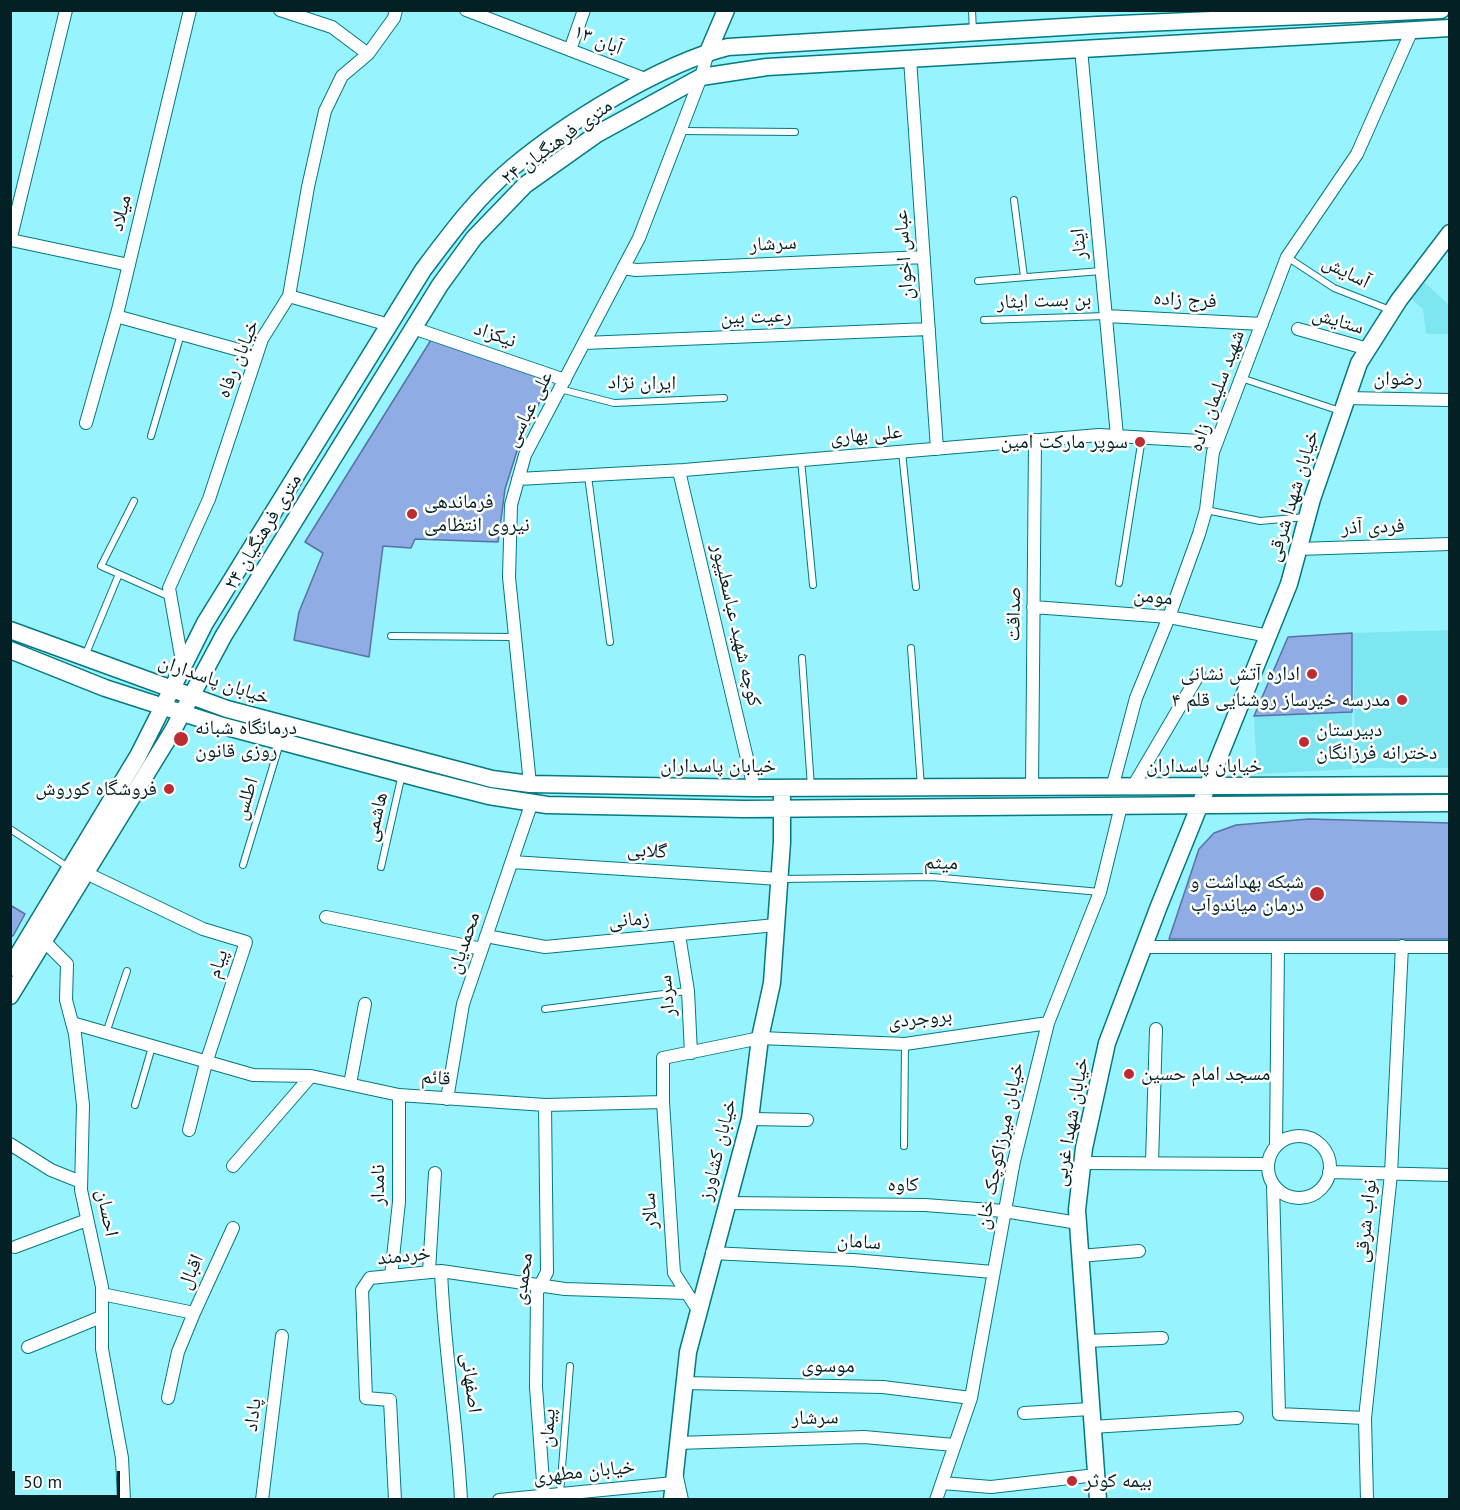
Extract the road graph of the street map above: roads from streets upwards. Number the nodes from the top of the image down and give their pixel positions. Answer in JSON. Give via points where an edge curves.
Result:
{"nodes":[{"id":1,"x":66,"y":10,"type":"edge"},
{"id":2,"x":190,"y":10,"type":"edge"},
{"id":3,"x":280,"y":10,"type":"edge"},
{"id":4,"x":396,"y":10,"type":"edge"},
{"id":5,"x":466,"y":10,"type":"edge"},
{"id":6,"x":584,"y":10,"type":"edge"},
{"id":7,"x":726,"y":10,"type":"edge"},
{"id":8,"x":1441,"y":10,"type":"edge"},
{"id":9,"x":1394,"y":11,"type":"edge"},
{"id":10,"x":1449,"y":28,"type":"edge"},
{"id":11,"x":1412,"y":30,"type":"junction"},
{"id":12,"x":910,"y":37,"type":"junction"},
{"id":13,"x":1081,"y":49,"type":"junction"},
{"id":14,"x":570,"y":50,"type":"junction"},
{"id":15,"x":708,"y":52,"type":"junction"},
{"id":16,"x":368,"y":54,"type":"junction"},
{"id":17,"x":910,"y":59,"type":"junction"},
{"id":18,"x":701,"y":77,"type":"junction"},
{"id":19,"x":648,"y":80,"type":"junction"},
{"id":20,"x":1449,"y":233,"type":"edge"},
{"id":21,"x":11,"y":240,"type":"edge"},
{"id":22,"x":924,"y":257,"type":"junction"},
{"id":23,"x":129,"y":265,"type":"junction"},
{"id":24,"x":623,"y":268,"type":"junction"},
{"id":25,"x":290,"y":296,"type":"junction"},
{"id":26,"x":116,"y":316,"type":"junction"},
{"id":27,"x":1106,"y":316,"type":"junction"},
{"id":28,"x":1262,"y":324,"type":"junction"},
{"id":29,"x":389,"y":325,"type":"junction"},
{"id":30,"x":413,"y":328,"type":"junction"},
{"id":31,"x":929,"y":329,"type":"junction"},
{"id":32,"x":1298,"y":330,"type":"dead end"},
{"id":33,"x":584,"y":343,"type":"junction"},
{"id":34,"x":1368,"y":349,"type":"junction"},
{"id":35,"x":257,"y":355,"type":"junction"},
{"id":36,"x":562,"y":384,"type":"junction"},
{"id":37,"x":1449,"y":400,"type":"edge"},
{"id":38,"x":1343,"y":405,"type":"junction"},
{"id":39,"x":86,"y":423,"type":"dead end"},
{"id":40,"x":1117,"y":436,"type":"junction"},
{"id":41,"x":1035,"y":440,"type":"junction"},
{"id":42,"x":1217,"y":442,"type":"junction"},
{"id":43,"x":937,"y":449,"type":"junction"},
{"id":44,"x":680,"y":471,"type":"junction"},
{"id":45,"x":518,"y":479,"type":"junction"},
{"id":46,"x":1449,"y":544,"type":"edge"},
{"id":47,"x":1298,"y":549,"type":"junction"},
{"id":48,"x":1033,"y":607,"type":"junction"},
{"id":49,"x":1169,"y":617,"type":"junction"},
{"id":50,"x":10,"y":630,"type":"edge"},
{"id":51,"x":1269,"y":636,"type":"junction"},
{"id":52,"x":10,"y":650,"type":"edge"},
{"id":53,"x":183,"y":667,"type":"junction"},
{"id":54,"x":1199,"y":674,"type":"dead end"},
{"id":55,"x":172,"y":689,"type":"junction"},
{"id":56,"x":192,"y":697,"type":"junction"},
{"id":57,"x":163,"y":706,"type":"junction"},
{"id":58,"x":183,"y":713,"type":"junction"},
{"id":59,"x":530,"y":784,"type":"junction"},
{"id":60,"x":1449,"y":785,"type":"edge"},
{"id":61,"x":782,"y":787,"type":"junction"},
{"id":62,"x":1208,"y":787,"type":"junction"},
{"id":63,"x":754,"y":788,"type":"junction"},
{"id":64,"x":1032,"y":788,"type":"junction"},
{"id":65,"x":1112,"y":788,"type":"junction"},
{"id":66,"x":1132,"y":788,"type":"junction"},
{"id":67,"x":532,"y":802,"type":"junction"},
{"id":68,"x":1449,"y":803,"type":"edge"},
{"id":69,"x":1121,"y":806,"type":"junction"},
{"id":70,"x":1201,"y":806,"type":"junction"},
{"id":71,"x":782,"y":808,"type":"junction"},
{"id":72,"x":512,"y":862,"type":"junction"},
{"id":73,"x":79,"y":871,"type":"junction"},
{"id":74,"x":780,"y":879,"type":"junction"},
{"id":75,"x":326,"y":917,"type":"dead end"},
{"id":76,"x":776,"y":924,"type":"junction"},
{"id":77,"x":679,"y":935,"type":"junction"},
{"id":78,"x":486,"y":936,"type":"junction"},
{"id":79,"x":45,"y":942,"type":"junction"},
{"id":80,"x":1278,"y":946,"type":"junction"},
{"id":81,"x":1402,"y":946,"type":"junction"},
{"id":82,"x":1143,"y":947,"type":"junction"},
{"id":83,"x":1449,"y":947,"type":"edge"},
{"id":84,"x":482,"y":949,"type":"junction"},
{"id":85,"x":10,"y":968,"type":"edge"},
{"id":86,"x":10,"y":996,"type":"edge"},
{"id":87,"x":365,"y":1004,"type":"dead end"},
{"id":88,"x":72,"y":1023,"type":"junction"},
{"id":89,"x":1048,"y":1023,"type":"junction"},
{"id":90,"x":1156,"y":1029,"type":"dead end"},
{"id":91,"x":760,"y":1038,"type":"junction"},
{"id":92,"x":691,"y":1053,"type":"junction"},
{"id":93,"x":206,"y":1063,"type":"junction"},
{"id":94,"x":311,"y":1076,"type":"junction"},
{"id":95,"x":350,"y":1084,"type":"junction"},
{"id":96,"x":399,"y":1095,"type":"junction"},
{"id":97,"x":447,"y":1099,"type":"junction"},
{"id":98,"x":663,"y":1102,"type":"junction"},
{"id":99,"x":545,"y":1105,"type":"junction"},
{"id":100,"x":750,"y":1119,"type":"junction"},
{"id":101,"x":807,"y":1120,"type":"dead end"},
{"id":102,"x":189,"y":1130,"type":"dead end"},
{"id":103,"x":10,"y":1144,"type":"edge"},
{"id":104,"x":1276,"y":1146,"type":"junction"},
{"id":105,"x":1082,"y":1163,"type":"junction"},
{"id":106,"x":1152,"y":1163,"type":"junction"},
{"id":107,"x":1268,"y":1164,"type":"junction"},
{"id":108,"x":233,"y":1166,"type":"dead end"},
{"id":109,"x":1329,"y":1172,"type":"junction"},
{"id":110,"x":435,"y":1173,"type":"dead end"},
{"id":111,"x":1391,"y":1173,"type":"junction"},
{"id":112,"x":1449,"y":1175,"type":"edge"},
{"id":113,"x":81,"y":1182,"type":"junction"},
{"id":114,"x":1273,"y":1184,"type":"junction"},
{"id":115,"x":726,"y":1203,"type":"junction"},
{"id":116,"x":1004,"y":1211,"type":"junction"},
{"id":117,"x":87,"y":1220,"type":"junction"},
{"id":118,"x":1077,"y":1223,"type":"junction"},
{"id":119,"x":233,"y":1228,"type":"dead end"},
{"id":120,"x":15,"y":1247,"type":"dead end"},
{"id":121,"x":1139,"y":1251,"type":"dead end"},
{"id":122,"x":717,"y":1254,"type":"junction"},
{"id":123,"x":1080,"y":1256,"type":"junction"},
{"id":124,"x":435,"y":1271,"type":"junction"},
{"id":125,"x":993,"y":1272,"type":"junction"},
{"id":126,"x":391,"y":1276,"type":"junction"},
{"id":127,"x":541,"y":1284,"type":"junction"},
{"id":128,"x":687,"y":1293,"type":"junction"},
{"id":129,"x":102,"y":1294,"type":"junction"},
{"id":130,"x":698,"y":1310,"type":"junction"},
{"id":131,"x":194,"y":1313,"type":"junction"},
{"id":132,"x":101,"y":1317,"type":"junction"},
{"id":133,"x":282,"y":1336,"type":"dead end"},
{"id":134,"x":1162,"y":1338,"type":"dead end"},
{"id":135,"x":1086,"y":1341,"type":"junction"},
{"id":136,"x":28,"y":1347,"type":"dead end"},
{"id":137,"x":684,"y":1383,"type":"junction"},
{"id":138,"x":168,"y":1398,"type":"dead end"},
{"id":139,"x":971,"y":1398,"type":"junction"},
{"id":140,"x":1090,"y":1409,"type":"junction"},
{"id":141,"x":1024,"y":1413,"type":"dead end"},
{"id":142,"x":1237,"y":1418,"type":"dead end"},
{"id":143,"x":1365,"y":1418,"type":"junction"},
{"id":144,"x":1092,"y":1427,"type":"junction"},
{"id":145,"x":677,"y":1443,"type":"junction"},
{"id":146,"x":954,"y":1445,"type":"junction"},
{"id":147,"x":674,"y":1475,"type":"junction"},
{"id":148,"x":1096,"y":1475,"type":"junction"},
{"id":149,"x":942,"y":1483,"type":"junction"},
{"id":150,"x":544,"y":1495,"type":"junction"},
{"id":151,"x":124,"y":1500,"type":"edge"},
{"id":152,"x":262,"y":1500,"type":"edge"},
{"id":153,"x":395,"y":1500,"type":"edge"},
{"id":154,"x":461,"y":1500,"type":"edge"},
{"id":155,"x":499,"y":1500,"type":"edge"},
{"id":156,"x":672,"y":1500,"type":"edge"},
{"id":157,"x":682,"y":1500,"type":"edge"},
{"id":158,"x":936,"y":1500,"type":"edge"},
{"id":159,"x":1098,"y":1500,"type":"edge"},
{"id":160,"x":1366,"y":1500,"type":"edge"}],
"edges":[{"from":1,"to":21,"type":"street"},
{"from":2,"to":23,"type":"street","name":"میلاد"},
{"from":3,"to":16,"type":"street","via":[[332,27]]},
{"from":4,"to":16,"type":"street","name":"خیابان رفاه"},
{"from":5,"to":14,"type":"street","name":"۱۳ آبان"},
{"from":6,"to":14,"type":"street"},
{"from":7,"to":15,"type":"main road"},
{"from":8,"to":9,"type":"main road","name":"۲۴ متری فرهنگیان"},
{"from":9,"to":12,"type":"main road","name":"۲۴ متری فرهنگیان"},
{"from":10,"to":11,"type":"main road","name":"۲۴ متری فرهنگیان"},
{"from":11,"to":13,"type":"main road","name":"۲۴ متری فرهنگیان"},
{"from":11,"to":28,"type":"street","name":"شهید سلیمان زاده","via":[[1357,154],[1287,257]]},
{"from":12,"to":15,"type":"main road","name":"۲۴ متری فرهنگیان","via":[[728,47]]},
{"from":12,"to":17,"type":"main road"},
{"from":13,"to":17,"type":"main road","name":"۲۴ متری فرهنگیان"},
{"from":13,"to":27,"type":"street","name":"ایثار"},
{"from":14,"to":19,"type":"street","name":"۱۳ آبان"},
{"from":15,"to":18,"type":"street","name":"علی عباسی"},
{"from":15,"to":19,"type":"main road","name":"۲۴ متری فرهنگیان"},
{"from":16,"to":25,"type":"street","name":"خیابان رفاه","via":[[342,76],[325,111]]},
{"from":17,"to":18,"type":"main road","name":"۲۴ متری فرهنگیان","via":[[767,67]]},
{"from":17,"to":22,"type":"street","name":"عباس اخوان"},
{"from":18,"to":24,"type":"street","name":"علی عباسی","via":[[639,238]]},
{"from":18,"to":30,"type":"main road","name":"۲۴ متری فرهنگیان","via":[[597,134],[525,185],[474,238]]},
{"from":19,"to":29,"type":"main road","name":"۲۴ متری فرهنگیان","via":[[513,167],[458,223]]},
{"from":20,"to":34,"type":"main road","name":"خیابان شهدا شرقی"},
{"from":21,"to":23,"type":"street"},
{"from":22,"to":24,"type":"street","name":"سرشار"},
{"from":22,"to":31,"type":"street","name":"عباس اخوان"},
{"from":23,"to":26,"type":"street","name":"میلاد"},
{"from":24,"to":33,"type":"street","name":"علی عباسی"},
{"from":25,"to":29,"type":"street"},
{"from":25,"to":35,"type":"street","name":"خیابان رفاه","via":[[262,339]]},
{"from":26,"to":35,"type":"street"},
{"from":26,"to":39,"type":"street","name":"میلاد"},
{"from":27,"to":28,"type":"street","name":"فرج زاده"},
{"from":27,"to":40,"type":"street","name":"ایثار"},
{"from":28,"to":42,"type":"street","name":"شهید سلیمان زاده"},
{"from":29,"to":53,"type":"main road","name":"۲۴ متری فرهنگیان","via":[[205,623]]},
{"from":30,"to":36,"type":"street","name":"نیکزاد"},
{"from":30,"to":56,"type":"main road","name":"۲۴ متری فرهنگیان","via":[[224,635]]},
{"from":31,"to":33,"type":"street","name":"رعیت بین"},
{"from":31,"to":43,"type":"street","name":"عباس اخوان"},
{"from":32,"to":34,"type":"street","name":"ستایش"},
{"from":33,"to":36,"type":"street","name":"علی عباسی"},
{"from":34,"to":38,"type":"main road","name":"خیابان شهدا شرقی"},
{"from":35,"to":53,"type":"street","name":"خیابان رفاه","via":[[208,499],[169,588]]},
{"from":36,"to":45,"type":"street","name":"علی عباسی","via":[[525,455]]},
{"from":37,"to":38,"type":"street","name":"رضوان"},
{"from":38,"to":47,"type":"main road","name":"خیابان شهدا شرقی"},
{"from":40,"to":41,"type":"street","name":"علی بهاری"},
{"from":40,"to":42,"type":"street","name":"علی بهاری"},
{"from":41,"to":43,"type":"street","name":"علی بهاری"},
{"from":41,"to":48,"type":"street","name":"صداقت"},
{"from":42,"to":49,"type":"street","name":"شهید سلیمان زاده","via":[[1206,510]]},
{"from":43,"to":44,"type":"street","name":"علی بهاری"},
{"from":44,"to":45,"type":"street","name":"علی بهاری"},
{"from":44,"to":63,"type":"street","name":"کوچه شهید عباسعلیپور"},
{"from":45,"to":59,"type":"street","name":"علی عباسی","via":[[511,505],[509,577]]},
{"from":46,"to":47,"type":"street","name":"فردی آذر"},
{"from":47,"to":51,"type":"main road","name":"خیابان شهدا شرقی"},
{"from":48,"to":49,"type":"street","name":"مومن"},
{"from":48,"to":64,"type":"street","name":"صداقت"},
{"from":49,"to":51,"type":"street","name":"مومن"},
{"from":49,"to":65,"type":"street","name":"شهید سلیمان زاده","via":[[1136,698]]},
{"from":50,"to":55,"type":"main road","name":"خیابان پاسداران"},
{"from":51,"to":62,"type":"main road","name":"خیابان شهدا شرقی"},
{"from":52,"to":57,"type":"main road","name":"خیابان پاسداران","via":[[105,688]]},
{"from":53,"to":55,"type":"main road","name":"۲۴ متری فرهنگیان"},
{"from":54,"to":66,"type":"street"},
{"from":55,"to":56,"type":"main road","name":"خیابان پاسداران"},
{"from":55,"to":57,"type":"main road","name":"۲۴ متری فرهنگیان"},
{"from":56,"to":58,"type":"main road","name":"۲۴ متری فرهنگیان"},
{"from":56,"to":59,"type":"main road","name":"خیابان پاسداران","via":[[277,724],[492,779]]},
{"from":57,"to":58,"type":"main road","name":"خیابان پاسداران"},
{"from":57,"to":73,"type":"main road","name":"۲۴ متری فرهنگیان"},
{"from":58,"to":67,"type":"main road","name":"خیابان پاسداران","via":[[402,774],[489,796]]},
{"from":58,"to":73,"type":"main road","name":"۲۴ متری فرهنگیان"},
{"from":59,"to":63,"type":"main road","name":"خیابان پاسداران"},
{"from":60,"to":62,"type":"main road","name":"خیابان پاسداران"},
{"from":61,"to":63,"type":"main road","name":"خیابان پاسداران"},
{"from":61,"to":64,"type":"main road","name":"خیابان پاسداران"},
{"from":61,"to":71,"type":"main road","name":"خیابان کشاورز"},
{"from":62,"to":66,"type":"main road","name":"خیابان پاسداران"},
{"from":62,"to":70,"type":"main road","name":"خیابان شهدا شرقی"},
{"from":64,"to":65,"type":"main road","name":"خیابان پاسداران"},
{"from":65,"to":66,"type":"main road","name":"خیابان پاسداران"},
{"from":67,"to":71,"type":"main road","name":"خیابان پاسداران"},
{"from":67,"to":72,"type":"street","name":"محمدیان"},
{"from":68,"to":70,"type":"main road","name":"خیابان پاسداران"},
{"from":69,"to":70,"type":"main road","name":"خیابان پاسداران"},
{"from":69,"to":71,"type":"main road","name":"خیابان پاسداران"},
{"from":69,"to":89,"type":"street","name":"خیابان میرزاکوچک خان","via":[[1100,892]]},
{"from":70,"to":82,"type":"main road","name":"خیابان شهدا غربی"},
{"from":71,"to":74,"type":"main road","name":"خیابان کشاورز"},
{"from":72,"to":74,"type":"street","name":"گلابی"},
{"from":72,"to":78,"type":"street","name":"محمدیان"},
{"from":73,"to":79,"type":"main road","name":"۲۴ متری فرهنگیان"},
{"from":73,"to":85,"type":"main road","name":"۲۴ متری فرهنگیان"},
{"from":73,"to":93,"type":"street","name":"پیام","via":[[204,929],[246,942]]},
{"from":74,"to":76,"type":"main road","name":"خیابان کشاورز"},
{"from":75,"to":84,"type":"street"},
{"from":76,"to":77,"type":"street","name":"زمانی"},
{"from":76,"to":91,"type":"main road","name":"خیابان کشاورز","via":[[772,983]]},
{"from":77,"to":78,"type":"street","name":"زمانی","via":[[545,947]]},
{"from":77,"to":92,"type":"street","name":"سردار","via":[[688,991]]},
{"from":78,"to":84,"type":"street","name":"محمدیان"},
{"from":79,"to":86,"type":"main road","name":"۲۴ متری فرهنگیان"},
{"from":79,"to":88,"type":"street","name":"احسان","via":[[67,964],[66,1000]]},
{"from":80,"to":81,"type":"street"},
{"from":80,"to":82,"type":"street"},
{"from":80,"to":104,"type":"street"},
{"from":81,"to":83,"type":"street"},
{"from":81,"to":111,"type":"street","name":"نواب شرقی"},
{"from":82,"to":105,"type":"main road","name":"خیابان شهدا غربی","via":[[1107,1043]]},
{"from":84,"to":97,"type":"street","name":"محمدیان","via":[[463,1005]]},
{"from":87,"to":95,"type":"street"},
{"from":88,"to":93,"type":"street","name":"قائم"},
{"from":88,"to":113,"type":"street","name":"احسان","via":[[83,1105]]},
{"from":89,"to":91,"type":"street","name":"بروجردی","via":[[905,1044]]},
{"from":89,"to":116,"type":"street","name":"خیابان میرزاکوچک خان"},
{"from":90,"to":106,"type":"street"},
{"from":91,"to":92,"type":"street"},
{"from":91,"to":100,"type":"main road","name":"خیابان کشاورز"},
{"from":92,"to":98,"type":"street","via":[[663,1058]]},
{"from":93,"to":94,"type":"street","name":"قائم","via":[[253,1075]]},
{"from":93,"to":102,"type":"street","name":"پیام"},
{"from":94,"to":95,"type":"street","name":"قائم"},
{"from":94,"to":108,"type":"street"},
{"from":95,"to":96,"type":"street","name":"قائم"},
{"from":96,"to":97,"type":"street","name":"قائم"},
{"from":96,"to":126,"type":"street","name":"نامدار","via":[[399,1202]]},
{"from":97,"to":99,"type":"street","name":"قائم"},
{"from":98,"to":99,"type":"street","name":"قائم"},
{"from":98,"to":128,"type":"street","name":"سالار","via":[[674,1273]]},
{"from":99,"to":127,"type":"street","name":"محمدی","via":[[547,1272]]},
{"from":100,"to":101,"type":"street"},
{"from":100,"to":115,"type":"main road","name":"خیابان کشاورز"},
{"from":103,"to":113,"type":"street","via":[[51,1170]]},
{"from":104,"to":107,"type":"street"},
{"from":104,"to":109,"type":"street","via":[[1294,1136],[1314,1140],[1328,1155]]},
{"from":105,"to":106,"type":"street"},
{"from":105,"to":118,"type":"main road","name":"خیابان شهدا غربی"},
{"from":106,"to":107,"type":"street"},
{"from":107,"to":114,"type":"street"},
{"from":109,"to":111,"type":"street"},
{"from":109,"to":114,"type":"street","via":[[1324,1185],[1308,1197],[1289,1196]]},
{"from":110,"to":124,"type":"street","name":"اصفهانی"},
{"from":111,"to":112,"type":"street"},
{"from":111,"to":143,"type":"street","name":"نواب شرقی"},
{"from":113,"to":117,"type":"street","name":"احسان"},
{"from":114,"to":143,"type":"street","via":[[1279,1414]]},
{"from":115,"to":116,"type":"street","name":"کاوه","via":[[925,1205]]},
{"from":115,"to":122,"type":"main road","name":"خیابان کشاورز"},
{"from":116,"to":118,"type":"street","name":"کاوه"},
{"from":116,"to":125,"type":"street","name":"خیابان میرزاکوچک خان"},
{"from":117,"to":120,"type":"street"},
{"from":117,"to":129,"type":"street","name":"احسان"},
{"from":118,"to":123,"type":"main road","name":"خیابان شهدا غربی"},
{"from":119,"to":131,"type":"street","name":"اقبال"},
{"from":121,"to":123,"type":"street"},
{"from":122,"to":125,"type":"street","name":"سامان"},
{"from":122,"to":130,"type":"main road","name":"خیابان کشاورز"},
{"from":123,"to":135,"type":"main road","name":"خیابان شهدا غربی"},
{"from":124,"to":126,"type":"street","name":"خردمند"},
{"from":124,"to":127,"type":"street","name":"خردمند"},
{"from":124,"to":154,"type":"street","name":"اصفهانی","via":[[458,1434]]},
{"from":125,"to":139,"type":"street","name":"خیابان میرزاکوچک خان"},
{"from":126,"to":153,"type":"street","name":"خردمند","via":[[370,1278],[362,1290],[366,1398],[390,1400]]},
{"from":127,"to":128,"type":"street","name":"خردمند","via":[[566,1289]]},
{"from":127,"to":150,"type":"street","name":"محمدی","via":[[537,1292],[536,1387]]},
{"from":128,"to":130,"type":"street","name":"سالار"},
{"from":129,"to":131,"type":"street","name":"اقبال"},
{"from":129,"to":132,"type":"street","name":"احسان"},
{"from":130,"to":137,"type":"main road","name":"خیابان کشاورز"},
{"from":131,"to":138,"type":"street","via":[[177,1352]]},
{"from":132,"to":136,"type":"street"},
{"from":132,"to":151,"type":"street","name":"احسان","via":[[102,1349],[122,1458]]},
{"from":133,"to":152,"type":"street","name":"پاداد"},
{"from":134,"to":135,"type":"street"},
{"from":135,"to":140,"type":"main road","name":"خیابان شهدا غربی"},
{"from":137,"to":139,"type":"street","name":"موسوی","via":[[883,1387]]},
{"from":137,"to":145,"type":"main road","name":"خیابان کشاورز"},
{"from":139,"to":146,"type":"street","name":"خیابان میرزاکوچک خان"},
{"from":140,"to":141,"type":"street"},
{"from":140,"to":144,"type":"main road","name":"خیابان شهدا غربی"},
{"from":142,"to":144,"type":"street"},
{"from":143,"to":160,"type":"street","name":"نواب شرقی"},
{"from":144,"to":148,"type":"main road","name":"خیابان شهدا غربی"},
{"from":145,"to":146,"type":"street","name":"سرشار","via":[[864,1437]]},
{"from":145,"to":147,"type":"main road","name":"خیابان کشاورز"},
{"from":146,"to":149,"type":"street","name":"خیابان میرزاکوچک خان"},
{"from":147,"to":150,"type":"street","name":"خیابان مطهری"},
{"from":147,"to":156,"type":"main road","name":"خیابان کشاورز"},
{"from":147,"to":157,"type":"street"},
{"from":148,"to":149,"type":"street","via":[[991,1487]]},
{"from":148,"to":159,"type":"main road","name":"خیابان شهدا غربی"},
{"from":149,"to":158,"type":"street","name":"خیابان میرزاکوچک خان"},
{"from":150,"to":155,"type":"street","name":"خیابان مطهری"}]}
